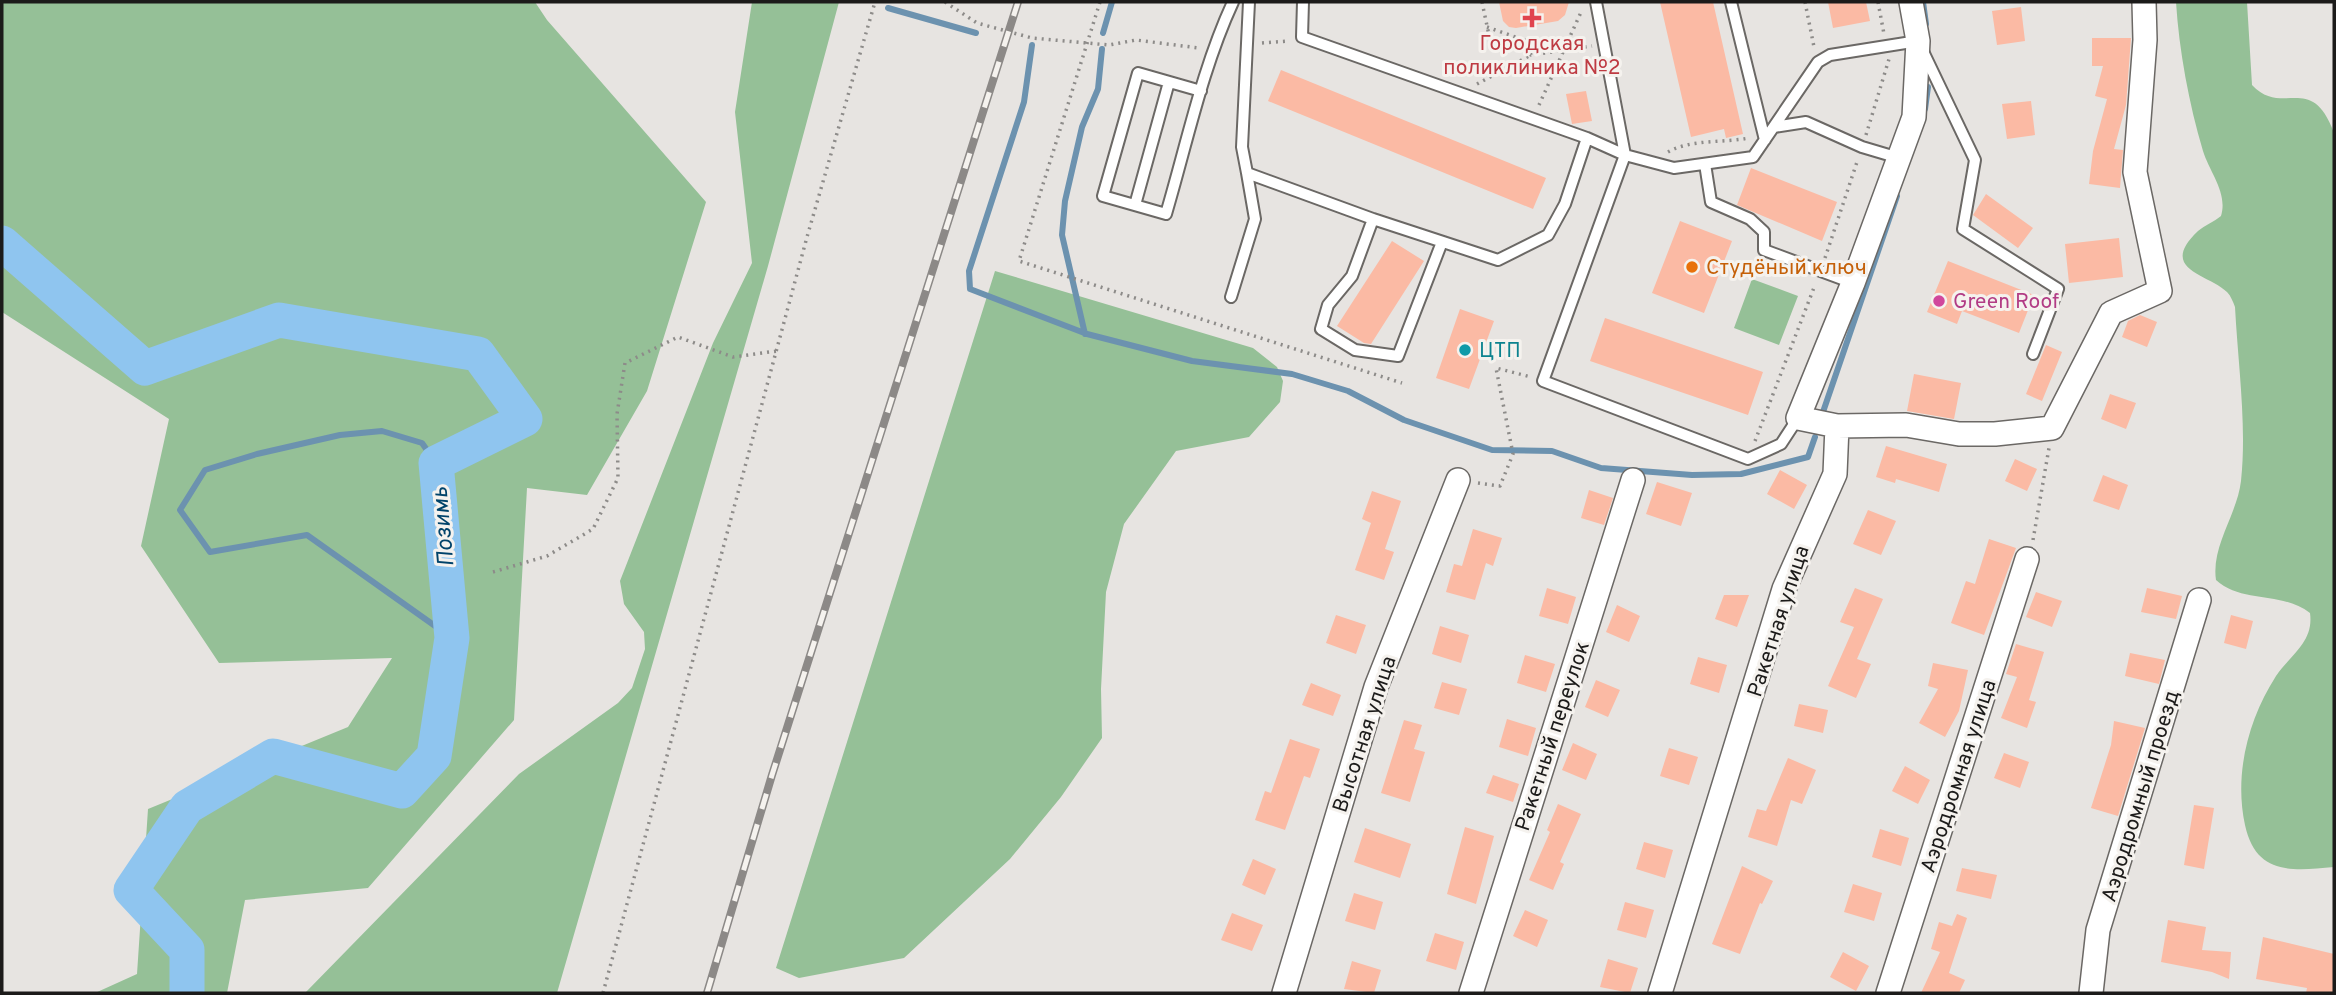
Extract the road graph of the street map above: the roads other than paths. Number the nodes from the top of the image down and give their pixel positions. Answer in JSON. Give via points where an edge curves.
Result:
{"nodes":[{"id":1,"x":1233,"y":2,"type":"edge"},
{"id":2,"x":1249,"y":2,"type":"edge"},
{"id":3,"x":1303,"y":2,"type":"edge"},
{"id":4,"x":1596,"y":2,"type":"edge"},
{"id":5,"x":1731,"y":2,"type":"edge"},
{"id":6,"x":1911,"y":2,"type":"edge"},
{"id":7,"x":2144,"y":2,"type":"edge"},
{"id":8,"x":1918,"y":41,"type":"junction"},
{"id":9,"x":1169,"y":82,"type":"junction"},
{"id":10,"x":1201,"y":91,"type":"junction"},
{"id":11,"x":1774,"y":127,"type":"junction"},
{"id":12,"x":1587,"y":138,"type":"junction"},
{"id":13,"x":1765,"y":141,"type":"junction"},
{"id":14,"x":1625,"y":155,"type":"junction"},
{"id":15,"x":1899,"y":158,"type":"junction"},
{"id":16,"x":1705,"y":164,"type":"junction"},
{"id":17,"x":1247,"y":173,"type":"junction"},
{"id":18,"x":1135,"y":205,"type":"junction"},
{"id":19,"x":1373,"y":219,"type":"junction"},
{"id":20,"x":1442,"y":242,"type":"junction"},
{"id":21,"x":1853,"y":283,"type":"junction"},
{"id":22,"x":1231,"y":297,"type":"dead end"},
{"id":23,"x":2033,"y":354,"type":"dead end"},
{"id":24,"x":1798,"y":418,"type":"junction"},
{"id":25,"x":1838,"y":426,"type":"junction"},
{"id":26,"x":1458,"y":480,"type":"road end"},
{"id":27,"x":1633,"y":480,"type":"dead end"},
{"id":28,"x":2027,"y":559,"type":"dead end"},
{"id":29,"x":2199,"y":600,"type":"dead end"},
{"id":30,"x":1284,"y":993,"type":"edge"},
{"id":31,"x":1471,"y":993,"type":"edge"},
{"id":32,"x":1660,"y":993,"type":"edge"},
{"id":33,"x":1888,"y":993,"type":"edge"},
{"id":34,"x":2091,"y":993,"type":"edge"}],
"edges":[{"from":1,"to":10,"type":"lane","via":[[1211,49]]},
{"from":2,"to":17,"type":"lane","via":[[1242,148]]},
{"from":3,"to":12,"type":"lane","via":[[1302,37]]},
{"from":4,"to":14,"type":"lane"},
{"from":5,"to":13,"type":"lane"},
{"from":6,"to":8,"type":"street"},
{"from":7,"to":25,"type":"street","via":[[2134,172],[2160,291],[2111,313],[2052,428],[1995,434],[1906,425]]},
{"from":8,"to":11,"type":"lane","via":[[1830,55],[1818,62]]},
{"from":8,"to":15,"type":"street","via":[[1914,117]]},
{"from":8,"to":23,"type":"lane","via":[[1975,160],[1964,229],[2057,289]]},
{"from":9,"to":10,"type":"lane"},
{"from":9,"to":18,"type":"lane"},
{"from":9,"to":18,"type":"lane","via":[[1138,73],[1103,196]]},
{"from":10,"to":18,"type":"lane","via":[[1166,214]]},
{"from":11,"to":13,"type":"lane"},
{"from":11,"to":15,"type":"lane","via":[[1806,122]]},
{"from":12,"to":14,"type":"lane"},
{"from":12,"to":20,"type":"lane","via":[[1565,204],[1548,235],[1498,260]]},
{"from":13,"to":16,"type":"lane","via":[[1753,157]]},
{"from":14,"to":16,"type":"lane","via":[[1674,168]]},
{"from":14,"to":24,"type":"lane","via":[[1544,381],[1748,459],[1781,444]]},
{"from":15,"to":21,"type":"street"},
{"from":16,"to":21,"type":"lane","via":[[1711,202],[1751,219],[1764,232],[1765,250]]},
{"from":17,"to":19,"type":"lane"},
{"from":17,"to":22,"type":"lane","via":[[1255,219]]},
{"from":19,"to":20,"type":"lane"},
{"from":19,"to":20,"type":"lane","via":[[1352,276],[1328,305],[1321,329],[1355,350],[1398,356]]},
{"from":21,"to":24,"type":"street"},
{"from":24,"to":25,"type":"street"},
{"from":25,"to":32,"type":"street","name":"Ракетная улица","via":[[1835,474],[1784,589]]},
{"from":26,"to":30,"type":"street","name":"Высотная улица","via":[[1376,687]]},
{"from":27,"to":31,"type":"street","name":"Ракетный переулок"},
{"from":28,"to":33,"type":"street","name":"Аэродромная улица"},
{"from":29,"to":34,"type":"street","name":"Аэродромный проезд","via":[[2098,930]]}]}
